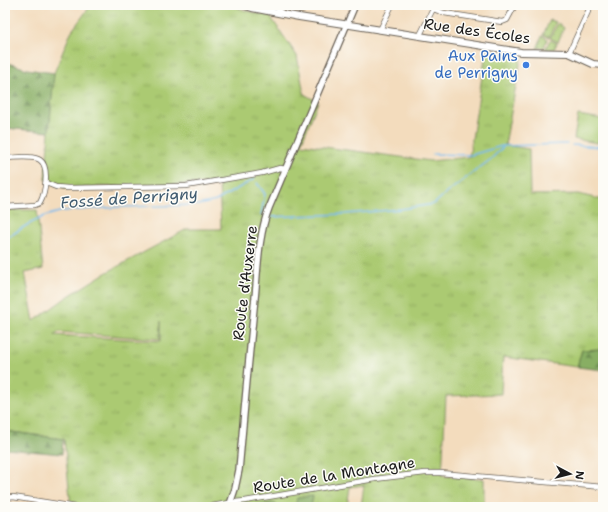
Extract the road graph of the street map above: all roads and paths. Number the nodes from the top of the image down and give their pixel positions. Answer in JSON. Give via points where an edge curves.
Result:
{"nodes":[{"id":1,"x":242,"y":5,"type":"edge"},
{"id":2,"x":274,"y":5,"type":"edge"},
{"id":3,"x":355,"y":5,"type":"edge"},
{"id":4,"x":392,"y":5,"type":"edge"},
{"id":5,"x":515,"y":5,"type":"edge"},
{"id":6,"x":591,"y":5,"type":"edge"},
{"id":7,"x":252,"y":6,"type":"edge"},
{"id":8,"x":434,"y":7,"type":"edge"},
{"id":9,"x":281,"y":14,"type":"junction"},
{"id":10,"x":347,"y":24,"type":"junction"},
{"id":11,"x":380,"y":30,"type":"junction"},
{"id":12,"x":420,"y":36,"type":"junction"},
{"id":13,"x":569,"y":53,"type":"junction"},
{"id":14,"x":603,"y":65,"type":"edge"},
{"id":15,"x":5,"y":158,"type":"edge"},
{"id":16,"x":286,"y":169,"type":"junction"},
{"id":17,"x":46,"y":183,"type":"junction"},
{"id":18,"x":5,"y":207,"type":"edge"},
{"id":19,"x":603,"y":487,"type":"edge"},
{"id":20,"x":5,"y":498,"type":"edge"},
{"id":21,"x":230,"y":505,"type":"edge"},
{"id":22,"x":76,"y":507,"type":"edge"},
{"id":23,"x":206,"y":507,"type":"edge"}],
"edges":[{"from":1,"to":7,"type":"main road","name":"Rue des Écoles"},
{"from":2,"to":9,"type":"street"},
{"from":3,"to":10,"type":"street","name":"Route d'Auxerre"},
{"from":4,"to":11,"type":"street"},
{"from":5,"to":8,"type":"street","via":[[508,18],[502,22],[444,12]]},
{"from":6,"to":13,"type":"street"},
{"from":7,"to":9,"type":"main road","name":"Rue des Écoles"},
{"from":8,"to":12,"type":"street"},
{"from":9,"to":10,"type":"main road","name":"Rue des Écoles"},
{"from":10,"to":11,"type":"main road","name":"Rue des Écoles"},
{"from":10,"to":16,"type":"street","name":"Route d'Auxerre"},
{"from":11,"to":12,"type":"main road","name":"Rue des Écoles"},
{"from":12,"to":13,"type":"main road","name":"Rue des Écoles","via":[[521,52]]},
{"from":13,"to":14,"type":"main road","name":"Rue des Écoles","via":[[593,64]]},
{"from":15,"to":17,"type":"street","via":[[32,157],[40,160],[43,163]]},
{"from":16,"to":17,"type":"street","via":[[186,186],[68,188]]},
{"from":16,"to":21,"type":"street","name":"Route d'Auxerre","via":[[267,212],[262,234],[239,470]]},
{"from":17,"to":18,"type":"street","via":[[40,203]]},
{"from":19,"to":21,"type":"street","name":"Route de la Montagne","via":[[425,473],[382,478]]},
{"from":20,"to":22,"type":"street"},
{"from":21,"to":23,"type":"street","name":"Route de la Montagne"}]}
